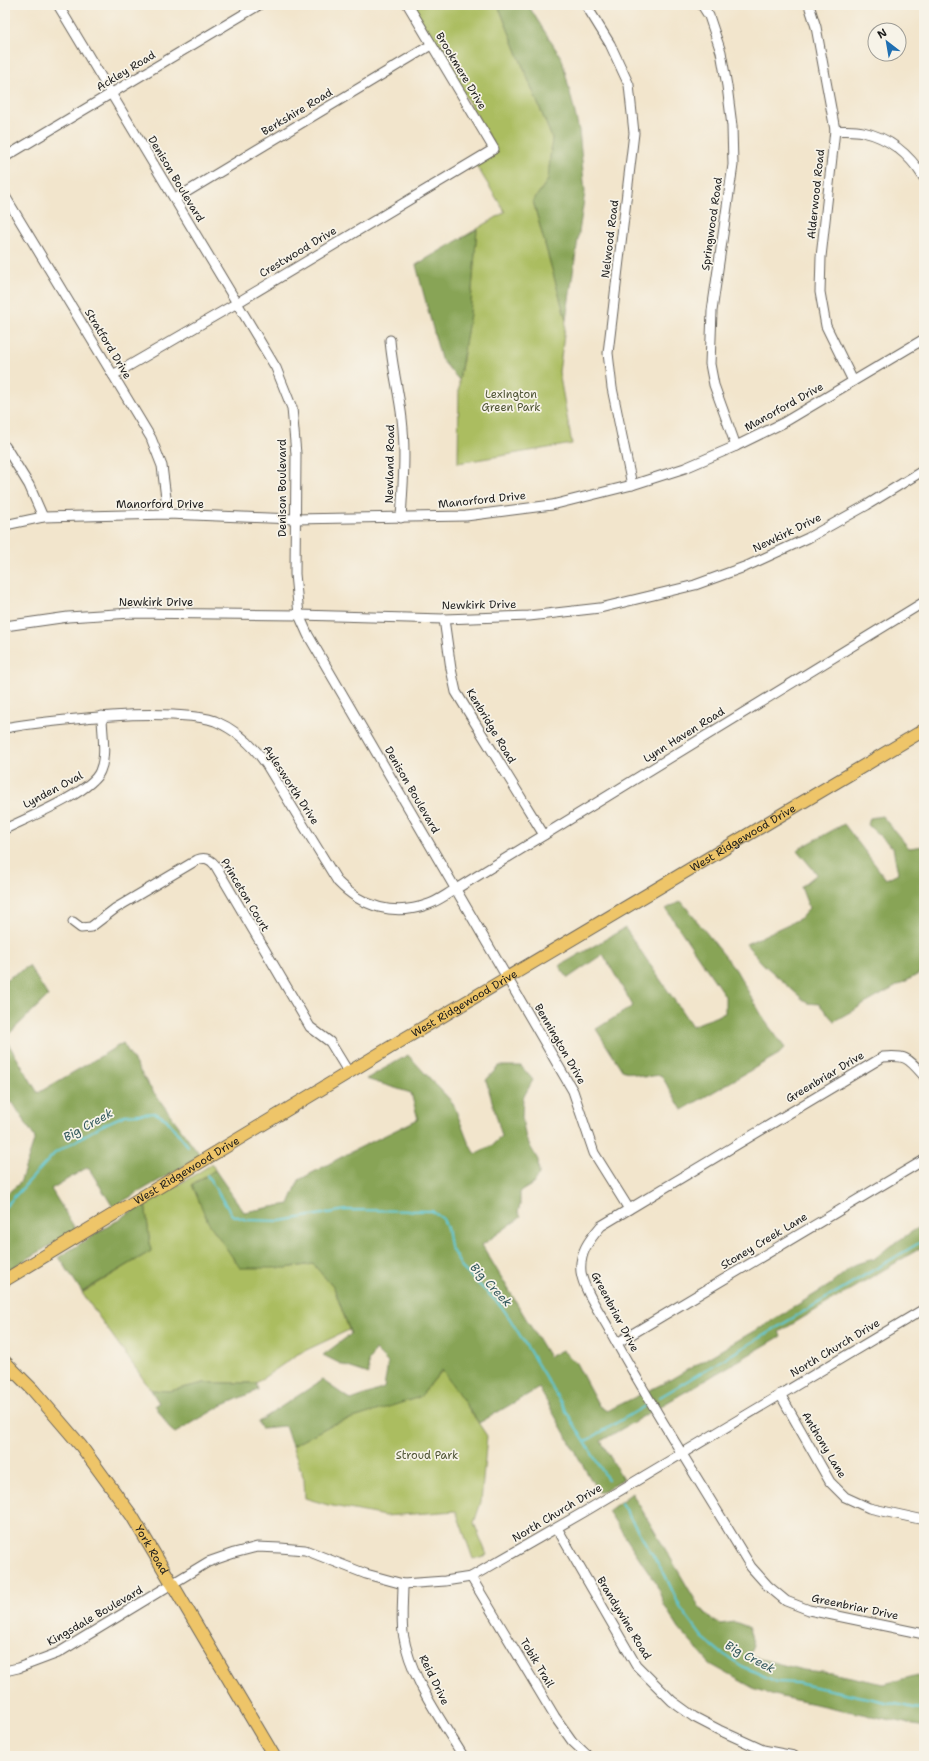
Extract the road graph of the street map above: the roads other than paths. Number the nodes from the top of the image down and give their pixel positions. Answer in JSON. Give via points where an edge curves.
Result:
{"nodes":[{"id":1,"x":58,"y":5,"type":"edge"},
{"id":2,"x":259,"y":5,"type":"edge"},
{"id":3,"x":408,"y":5,"type":"edge"},
{"id":4,"x":586,"y":5,"type":"edge"},
{"id":5,"x":702,"y":5,"type":"edge"},
{"id":6,"x":809,"y":5,"type":"edge"},
{"id":7,"x":432,"y":45,"type":"junction"},
{"id":8,"x":111,"y":94,"type":"junction"},
{"id":9,"x":835,"y":130,"type":"junction"},
{"id":10,"x":494,"y":149,"type":"joint"},
{"id":11,"x":5,"y":157,"type":"edge"},
{"id":12,"x":924,"y":178,"type":"edge"},
{"id":13,"x":5,"y":196,"type":"edge"},
{"id":14,"x":175,"y":199,"type":"junction"},
{"id":15,"x":237,"y":303,"type":"junction"},
{"id":16,"x":924,"y":339,"type":"edge"},
{"id":17,"x":390,"y":340,"type":"dead end"},
{"id":18,"x":113,"y":375,"type":"junction"},
{"id":19,"x":853,"y":381,"type":"junction"},
{"id":20,"x":5,"y":446,"type":"edge"},
{"id":21,"x":736,"y":446,"type":"junction"},
{"id":22,"x":924,"y":470,"type":"edge"},
{"id":23,"x":632,"y":485,"type":"junction"},
{"id":24,"x":168,"y":514,"type":"junction"},
{"id":25,"x":42,"y":517,"type":"junction"},
{"id":26,"x":401,"y":518,"type":"junction"},
{"id":27,"x":294,"y":519,"type":"junction"},
{"id":28,"x":5,"y":525,"type":"edge"},
{"id":29,"x":924,"y":602,"type":"edge"},
{"id":30,"x":299,"y":615,"type":"junction"},
{"id":31,"x":444,"y":619,"type":"junction"},
{"id":32,"x":5,"y":626,"type":"edge"},
{"id":33,"x":102,"y":716,"type":"junction"},
{"id":34,"x":5,"y":728,"type":"edge"},
{"id":35,"x":924,"y":730,"type":"edge"},
{"id":36,"x":5,"y":829,"type":"edge"},
{"id":37,"x":544,"y":835,"type":"junction"},
{"id":38,"x":456,"y":889,"type":"junction"},
{"id":39,"x":74,"y":922,"type":"dead end"},
{"id":40,"x":508,"y":978,"type":"junction"},
{"id":41,"x":349,"y":1073,"type":"junction"},
{"id":42,"x":924,"y":1076,"type":"edge"},
{"id":43,"x":924,"y":1160,"type":"edge"},
{"id":44,"x":629,"y":1209,"type":"junction"},
{"id":45,"x":5,"y":1280,"type":"edge"},
{"id":46,"x":924,"y":1309,"type":"edge"},
{"id":47,"x":617,"y":1343,"type":"junction"},
{"id":48,"x":5,"y":1362,"type":"edge"},
{"id":49,"x":780,"y":1394,"type":"junction"},
{"id":50,"x":683,"y":1453,"type":"junction"},
{"id":51,"x":924,"y":1520,"type":"edge"},
{"id":52,"x":557,"y":1528,"type":"junction"},
{"id":53,"x":471,"y":1577,"type":"junction"},
{"id":54,"x":172,"y":1584,"type":"junction"},
{"id":55,"x":403,"y":1584,"type":"junction"},
{"id":56,"x":924,"y":1634,"type":"edge"},
{"id":57,"x":5,"y":1671,"type":"edge"},
{"id":58,"x":762,"y":1753,"type":"edge"},
{"id":59,"x":274,"y":1756,"type":"edge"},
{"id":60,"x":463,"y":1756,"type":"edge"},
{"id":61,"x":588,"y":1756,"type":"edge"},
{"id":62,"x":794,"y":1756,"type":"edge"}],
"edges":[{"from":1,"to":8,"type":"street","name":"Denison Boulevard"},
{"from":2,"to":8,"type":"street","name":"Ackley Road"},
{"from":3,"to":7,"type":"street","name":"Brookmere Drive"},
{"from":4,"to":23,"type":"street","name":"Nelwood Road","via":[[610,44],[629,85],[634,133],[608,353],[612,388]]},
{"from":5,"to":21,"type":"street","name":"Springwood Road","via":[[709,16],[722,52],[732,126],[733,165],[712,311],[710,364],[714,385]]},
{"from":6,"to":9,"type":"street","name":"Alderwood Road","via":[[816,27]]},
{"from":7,"to":10,"type":"street","name":"Brookmere Drive"},
{"from":7,"to":14,"type":"street","name":"Berkshire Road"},
{"from":8,"to":11,"type":"street","name":"Ackley Road"},
{"from":8,"to":14,"type":"street","name":"Denison Boulevard"},
{"from":9,"to":12,"type":"street","via":[[862,132],[883,138],[902,151]]},
{"from":9,"to":19,"type":"street","name":"Alderwood Road","via":[[821,257],[820,292],[826,326]]},
{"from":10,"to":15,"type":"street","name":"Crestwood Drive"},
{"from":13,"to":18,"type":"street","name":"Stratford Drive"},
{"from":14,"to":15,"type":"street","name":"Denison Boulevard"},
{"from":15,"to":18,"type":"street","name":"Crestwood Drive"},
{"from":15,"to":27,"type":"street","name":"Denison Boulevard","via":[[276,368],[292,408],[296,454]]},
{"from":16,"to":19,"type":"street","name":"Manorford Drive"},
{"from":17,"to":26,"type":"street","name":"Newland Road","via":[[391,362],[402,419],[404,456]]},
{"from":18,"to":24,"type":"street","name":"Stratford Drive","via":[[154,445],[162,466]]},
{"from":19,"to":21,"type":"street","name":"Manorford Drive","via":[[783,424]]},
{"from":20,"to":25,"type":"street","via":[[29,485]]},
{"from":21,"to":23,"type":"street","name":"Manorford Drive","via":[[686,468]]},
{"from":22,"to":31,"type":"street","name":"Newkirk Drive","via":[[808,538],[747,566],[696,585],[600,608],[529,616]]},
{"from":23,"to":26,"type":"street","name":"Manorford Drive","via":[[552,505],[466,516]]},
{"from":24,"to":25,"type":"street","name":"Manorford Drive"},
{"from":24,"to":27,"type":"street","name":"Manorford Drive"},
{"from":25,"to":28,"type":"street","name":"Manorford Drive"},
{"from":26,"to":27,"type":"street","name":"Manorford Drive"},
{"from":27,"to":30,"type":"street","name":"Denison Boulevard"},
{"from":29,"to":37,"type":"street","name":"Lynn Haven Road"},
{"from":30,"to":31,"type":"street","name":"Newkirk Drive"},
{"from":30,"to":32,"type":"street","name":"Newkirk Drive","via":[[132,613],[68,617]]},
{"from":30,"to":38,"type":"street","name":"Denison Boulevard","via":[[308,635]]},
{"from":31,"to":37,"type":"street","name":"Kenbridge Road","via":[[456,692]]},
{"from":33,"to":34,"type":"street","name":"Aylesworth Drive"},
{"from":33,"to":36,"type":"street","name":"Lynden Oval","via":[[103,760],[93,782],[76,794]]},
{"from":33,"to":38,"type":"street","name":"Aylesworth Drive","via":[[195,716],[214,721],[234,731],[256,750],[266,764],[338,882],[349,893],[369,905],[391,910],[409,909],[429,904]]},
{"from":35,"to":40,"type":"main road","name":"West Ridgewood Drive"},
{"from":37,"to":38,"type":"street","name":"Lynn Haven Road"},
{"from":38,"to":40,"type":"street","name":"Denison Boulevard"},
{"from":39,"to":41,"type":"street","name":"Princeton Court","via":[[81,928],[91,927],[116,908],[196,860],[210,860],[310,1027],[330,1042]]},
{"from":40,"to":41,"type":"main road","name":"West Ridgewood Drive"},
{"from":40,"to":44,"type":"street","name":"Bennington Drive","via":[[573,1091],[594,1153]]},
{"from":41,"to":45,"type":"main road","name":"West Ridgewood Drive"},
{"from":42,"to":44,"type":"street","name":"Greenbriar Drive","via":[[911,1061],[900,1056],[883,1057]]},
{"from":43,"to":47,"type":"street","name":"Stoney Creek Lane"},
{"from":44,"to":47,"type":"street","name":"Greenbriar Drive","via":[[601,1226],[587,1243],[581,1259],[581,1274],[587,1289]]},
{"from":46,"to":49,"type":"street","name":"North Church Drive"},
{"from":47,"to":50,"type":"street","name":"Greenbriar Drive"},
{"from":48,"to":54,"type":"main road","name":"York Road","via":[[81,1446],[132,1516]]},
{"from":49,"to":50,"type":"street","name":"North Church Drive"},
{"from":49,"to":51,"type":"street","name":"Anthony Lane","via":[[830,1482],[845,1497],[869,1508]]},
{"from":50,"to":52,"type":"street","name":"North Church Drive"},
{"from":50,"to":56,"type":"street","name":"Greenbriar Drive","via":[[751,1567],[786,1601],[809,1610]]},
{"from":52,"to":53,"type":"street","name":"North Church Drive"},
{"from":52,"to":58,"type":"street","name":"Brandywine Road","via":[[636,1665],[672,1701],[694,1717]]},
{"from":53,"to":55,"type":"street","name":"North Church Drive"},
{"from":53,"to":61,"type":"street","name":"Tobik Trail","via":[[555,1716],[572,1741]]},
{"from":54,"to":55,"type":"street","name":"North Church Drive","via":[[208,1562],[257,1548],[305,1550],[366,1574]]},
{"from":54,"to":57,"type":"street","name":"Kingsdale Boulevard","via":[[58,1653]]},
{"from":54,"to":59,"type":"main road","name":"York Road"},
{"from":55,"to":60,"type":"street","name":"Reid Drive","via":[[403,1632],[411,1665]]},
{"from":58,"to":62,"type":"street","name":"Brandywine Road"}]}
